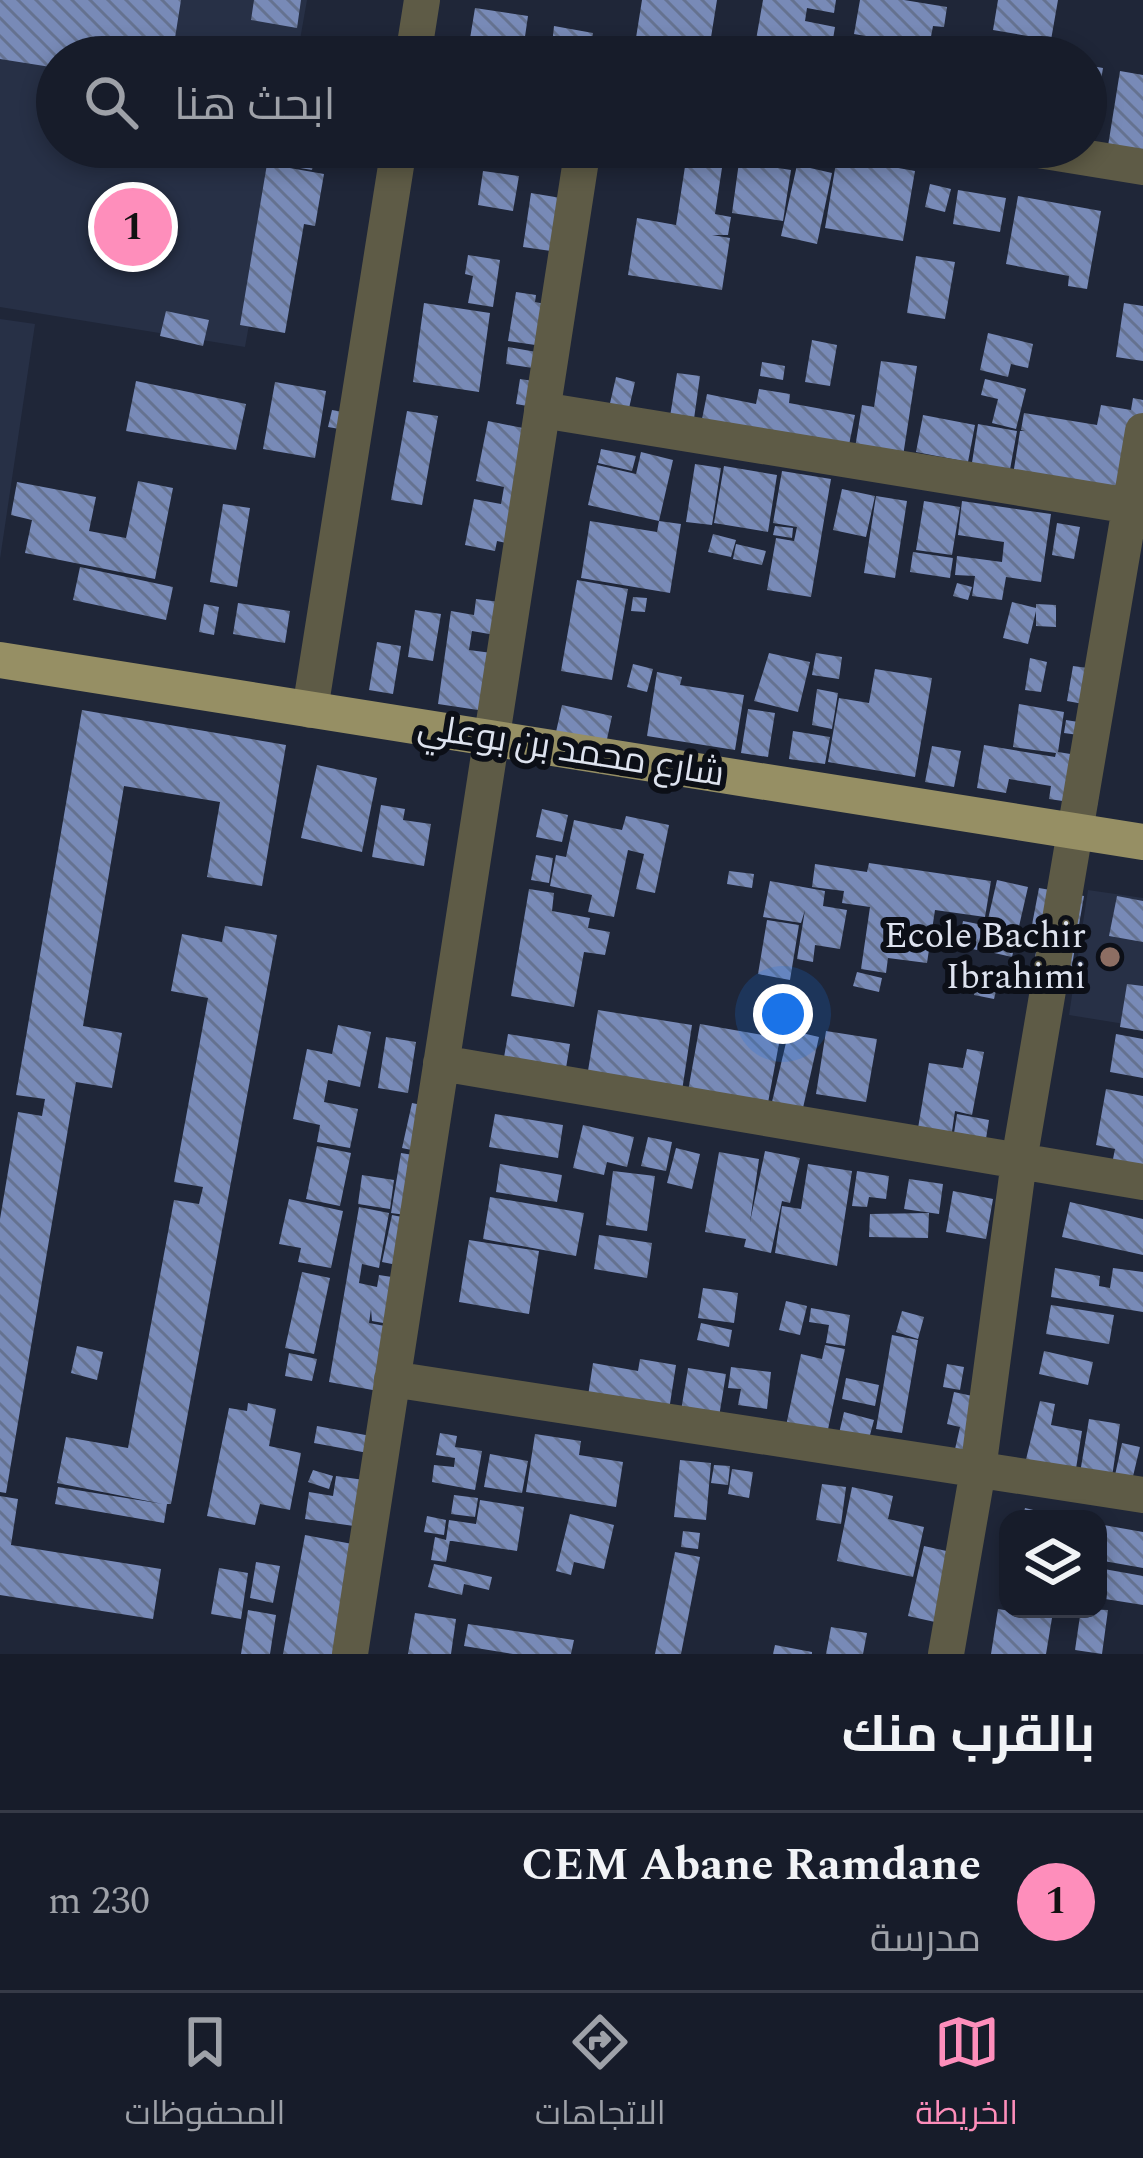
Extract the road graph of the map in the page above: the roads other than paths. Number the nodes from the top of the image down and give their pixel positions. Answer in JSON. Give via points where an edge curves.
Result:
{"nodes":[{"id":1,"x":422,"y":0,"type":"edge"},
{"id":2,"x":416,"y":36,"type":"edge"},
{"id":3,"x":1107,"y":161,"type":"edge"},
{"id":4,"x":1143,"y":167,"type":"edge"},
{"id":5,"x":396,"y":168,"type":"edge"},
{"id":6,"x":580,"y":168,"type":"edge"},
{"id":7,"x":542,"y":410,"type":"junction"},
{"id":8,"x":1143,"y":430,"type":"edge"},
{"id":9,"x":1137,"y":507,"type":"edge"},
{"id":10,"x":0,"y":660,"type":"edge"},
{"id":11,"x":310,"y":710,"type":"junction"},
{"id":12,"x":490,"y":738,"type":"junction"},
{"id":13,"x":1078,"y":832,"type":"junction"},
{"id":14,"x":1143,"y":842,"type":"edge"},
{"id":15,"x":442,"y":1063,"type":"junction"},
{"id":16,"x":1019,"y":1161,"type":"junction"},
{"id":17,"x":1143,"y":1182,"type":"edge"},
{"id":18,"x":392,"y":1379,"type":"junction"},
{"id":19,"x":978,"y":1470,"type":"junction"},
{"id":20,"x":1143,"y":1495,"type":"edge"},
{"id":21,"x":350,"y":1654,"type":"edge"},
{"id":22,"x":946,"y":1654,"type":"edge"}],
"edges":[{"from":1,"to":2,"type":"street"},
{"from":3,"to":4,"type":"street"},
{"from":5,"to":11,"type":"street"},
{"from":6,"to":7,"type":"street"},
{"from":7,"to":9,"type":"street"},
{"from":7,"to":12,"type":"street"},
{"from":8,"to":9,"type":"street"},
{"from":9,"to":13,"type":"street"},
{"from":10,"to":11,"type":"main road","name":"شارع محمد بن بوعلي"},
{"from":11,"to":12,"type":"main road","name":"شارع محمد بن بوعلي"},
{"from":12,"to":13,"type":"main road","name":"شارع محمد بن بوعلي"},
{"from":12,"to":15,"type":"street"},
{"from":13,"to":14,"type":"main road","name":"شارع محمد بن بوعلي"},
{"from":13,"to":16,"type":"street"},
{"from":15,"to":16,"type":"street"},
{"from":15,"to":18,"type":"street"},
{"from":16,"to":17,"type":"street"},
{"from":16,"to":19,"type":"street"},
{"from":18,"to":19,"type":"street"},
{"from":18,"to":21,"type":"street"},
{"from":19,"to":20,"type":"street"},
{"from":19,"to":22,"type":"street"}]}
